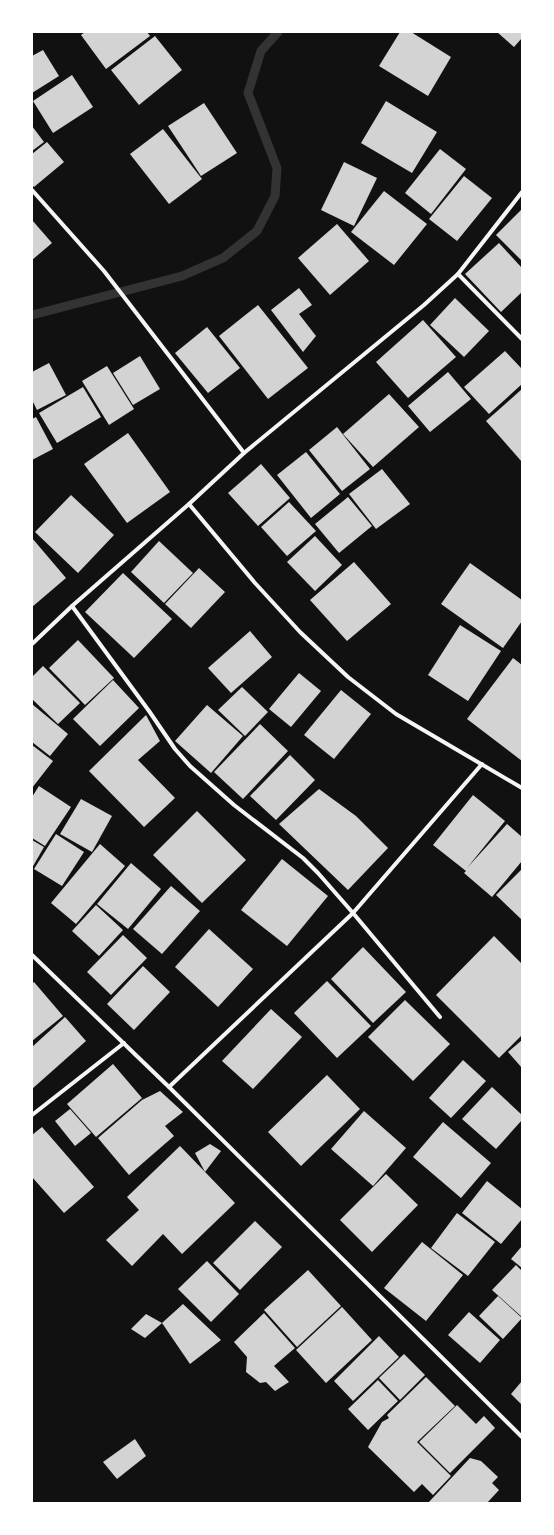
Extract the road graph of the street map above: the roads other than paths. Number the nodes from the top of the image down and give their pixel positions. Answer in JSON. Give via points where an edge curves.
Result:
{"nodes":[{"id":1,"x":32,"y":190,"type":"edge"},
{"id":2,"x":522,"y":192,"type":"edge"},
{"id":3,"x":458,"y":274,"type":"junction"},
{"id":4,"x":522,"y":339,"type":"edge"},
{"id":5,"x":244,"y":453,"type":"junction"},
{"id":6,"x":189,"y":504,"type":"junction"},
{"id":7,"x":72,"y":606,"type":"junction"},
{"id":8,"x":32,"y":644,"type":"edge"},
{"id":9,"x":482,"y":764,"type":"junction"},
{"id":10,"x":522,"y":788,"type":"edge"},
{"id":11,"x":353,"y":913,"type":"junction"},
{"id":12,"x":32,"y":955,"type":"edge"},
{"id":13,"x":440,"y":1017,"type":"dead end"},
{"id":14,"x":124,"y":1043,"type":"junction"},
{"id":15,"x":169,"y":1087,"type":"junction"},
{"id":16,"x":32,"y":1115,"type":"edge"},
{"id":17,"x":522,"y":1437,"type":"edge"}],
"edges":[{"from":1,"to":5,"type":"street","via":[[104,271]]},
{"from":2,"to":3,"type":"street"},
{"from":3,"to":4,"type":"street"},
{"from":3,"to":5,"type":"street"},
{"from":5,"to":6,"type":"street"},
{"from":6,"to":7,"type":"street"},
{"from":6,"to":9,"type":"street","via":[[300,632],[348,677],[396,714]]},
{"from":7,"to":8,"type":"street"},
{"from":7,"to":11,"type":"street","via":[[190,766],[234,805],[303,858]]},
{"from":9,"to":10,"type":"street"},
{"from":9,"to":11,"type":"street"},
{"from":11,"to":13,"type":"street"},
{"from":11,"to":15,"type":"street"},
{"from":12,"to":14,"type":"street"},
{"from":14,"to":15,"type":"street"},
{"from":14,"to":16,"type":"street"},
{"from":15,"to":17,"type":"street"}]}
